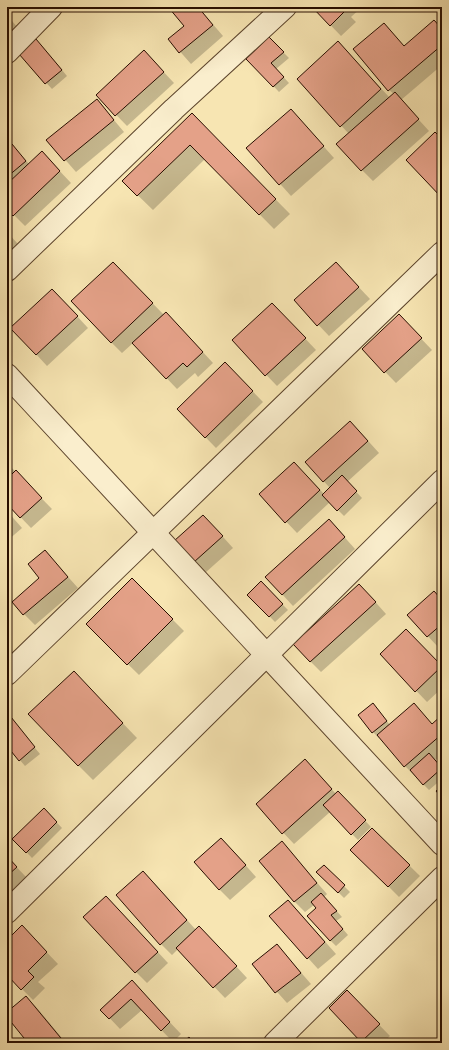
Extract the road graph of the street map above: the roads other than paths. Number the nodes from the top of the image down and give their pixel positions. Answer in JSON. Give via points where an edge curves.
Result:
{"nodes":[{"id":1,"x":52,"y":7,"type":"edge"},
{"id":2,"x":285,"y":7,"type":"edge"},
{"id":3,"x":7,"y":52,"type":"edge"},
{"id":4,"x":442,"y":253,"type":"edge"},
{"id":5,"x":7,"y":270,"type":"edge"},
{"id":6,"x":7,"y":374,"type":"edge"},
{"id":7,"x":442,"y":481,"type":"edge"},
{"id":8,"x":153,"y":532,"type":"junction"},
{"id":9,"x":267,"y":655,"type":"junction"},
{"id":10,"x":7,"y":674,"type":"edge"},
{"id":11,"x":442,"y":844,"type":"edge"},
{"id":12,"x":442,"y":878,"type":"edge"},
{"id":13,"x":7,"y":912,"type":"edge"},
{"id":14,"x":275,"y":1043,"type":"edge"}],
"edges":[{"from":1,"to":3,"type":"street"},
{"from":2,"to":5,"type":"street","via":[[174,109]]},
{"from":4,"to":8,"type":"street"},
{"from":6,"to":8,"type":"street"},
{"from":7,"to":9,"type":"street"},
{"from":8,"to":9,"type":"street"},
{"from":8,"to":10,"type":"street"},
{"from":9,"to":11,"type":"street"},
{"from":9,"to":13,"type":"street"},
{"from":12,"to":14,"type":"street"}]}
